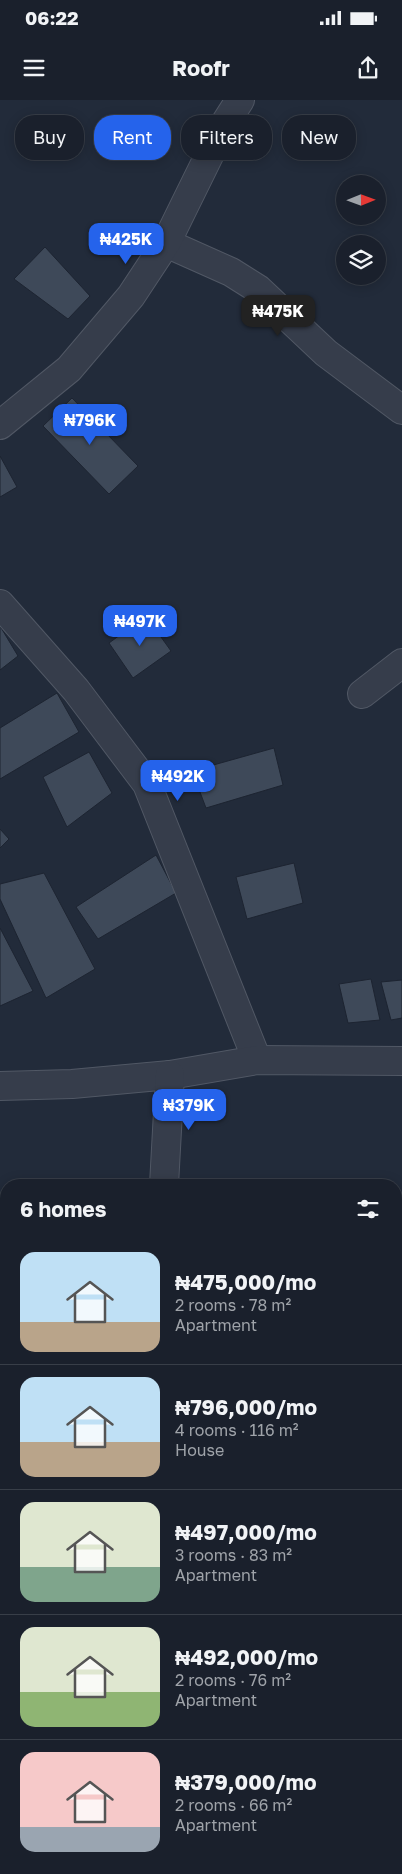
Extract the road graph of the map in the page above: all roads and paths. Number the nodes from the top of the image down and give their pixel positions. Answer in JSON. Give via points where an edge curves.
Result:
{"nodes":[{"id":1,"x":240,"y":100,"type":"edge"},
{"id":2,"x":166,"y":243,"type":"junction"},
{"id":3,"x":402,"y":410,"type":"edge"},
{"id":4,"x":0,"y":425,"type":"edge"},
{"id":5,"x":0,"y":604,"type":"edge"},
{"id":6,"x":402,"y":663,"type":"edge"},
{"id":7,"x":362,"y":694,"type":"dead end"},
{"id":8,"x":257,"y":1060,"type":"junction"},
{"id":9,"x":402,"y":1061,"type":"edge"},
{"id":10,"x":170,"y":1075,"type":"junction"},
{"id":11,"x":0,"y":1086,"type":"edge"},
{"id":12,"x":164,"y":1179,"type":"edge"}],
"edges":[{"from":1,"to":2,"type":"street","via":[[224,125]]},
{"from":2,"to":3,"type":"street","via":[[231,272],[258,289],[326,353]]},
{"from":2,"to":4,"type":"street","via":[[131,296],[69,369]]},
{"from":5,"to":8,"type":"street","via":[[76,690],[148,784]]},
{"from":6,"to":7,"type":"street"},
{"from":8,"to":9,"type":"street"},
{"from":8,"to":10,"type":"street"},
{"from":10,"to":11,"type":"street","via":[[72,1084]]},
{"from":10,"to":12,"type":"street"}]}
